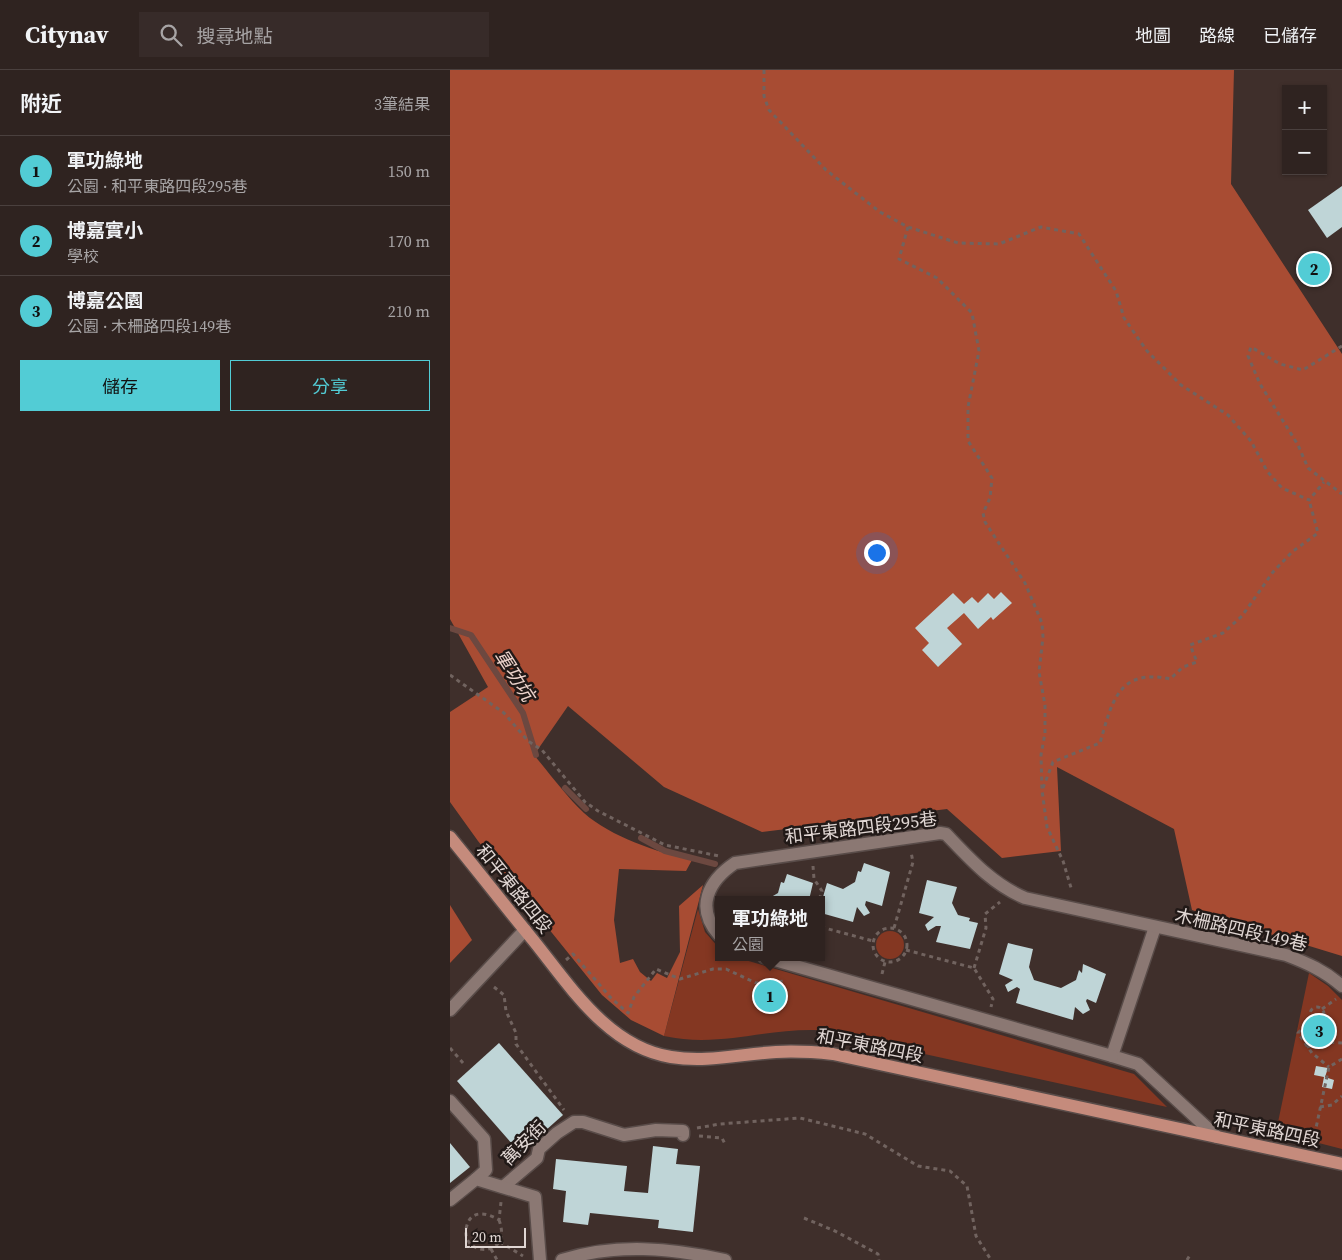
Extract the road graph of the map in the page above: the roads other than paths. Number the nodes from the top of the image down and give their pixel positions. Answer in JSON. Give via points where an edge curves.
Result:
{"nodes":[{"id":1,"x":450,"y":837,"type":"edge"},
{"id":2,"x":1155,"y":927,"type":"junction"},
{"id":3,"x":525,"y":930,"type":"junction"},
{"id":4,"x":715,"y":931,"type":"edge"},
{"id":5,"x":778,"y":961,"type":"edge"},
{"id":6,"x":1342,"y":986,"type":"edge"},
{"id":7,"x":450,"y":1010,"type":"edge"},
{"id":8,"x":1112,"y":1056,"type":"junction"},
{"id":9,"x":450,"y":1101,"type":"edge"},
{"id":10,"x":683,"y":1133,"type":"road end"},
{"id":11,"x":1217,"y":1138,"type":"junction"},
{"id":12,"x":1342,"y":1164,"type":"edge"},
{"id":13,"x":476,"y":1179,"type":"junction"},
{"id":14,"x":503,"y":1187,"type":"junction"},
{"id":15,"x":450,"y":1200,"type":"edge"},
{"id":16,"x":540,"y":1260,"type":"edge"},
{"id":17,"x":562,"y":1260,"type":"edge"},
{"id":18,"x":725,"y":1260,"type":"edge"}],
"edges":[{"from":1,"to":3,"type":"main road","name":"和平東路四段"},
{"from":2,"to":4,"type":"street","name":"和平東路四段295巷","via":[[1042,904],[1012,893],[974,864],[946,834],[735,864],[722,872],[706,898],[707,914]]},
{"from":2,"to":6,"type":"street","name":"木柵路四段149巷","via":[[1286,955],[1329,974]]},
{"from":2,"to":8,"type":"street"},
{"from":3,"to":7,"type":"street"},
{"from":3,"to":11,"type":"main road","name":"和平東路四段","via":[[590,1011],[624,1038],[669,1057],[716,1060],[776,1052],[833,1054]]},
{"from":5,"to":8,"type":"street"},
{"from":8,"to":11,"type":"street","via":[[1138,1064]]},
{"from":9,"to":13,"type":"street","via":[[484,1139],[486,1170]]},
{"from":10,"to":14,"type":"street","name":"萬安街","via":[[656,1130],[624,1135],[574,1122],[539,1149],[537,1158]]},
{"from":11,"to":12,"type":"main road","name":"和平東路四段"},
{"from":13,"to":14,"type":"street","name":"萬安街"},
{"from":13,"to":15,"type":"street"},
{"from":14,"to":16,"type":"street","name":"萬安街","via":[[535,1197]]},
{"from":17,"to":18,"type":"street","via":[[598,1252],[643,1248],[688,1252]]}]}
